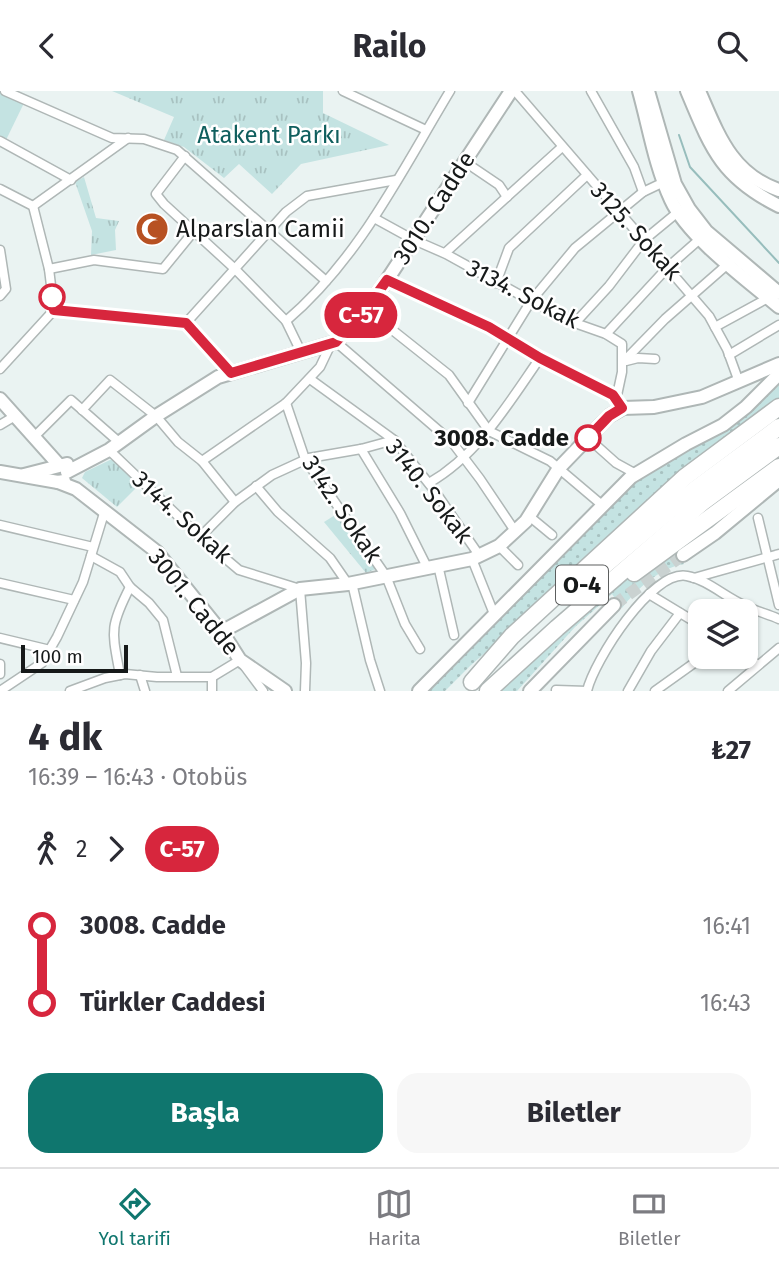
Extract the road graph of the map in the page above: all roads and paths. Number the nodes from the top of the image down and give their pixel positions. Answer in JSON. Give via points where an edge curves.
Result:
{"nodes":[{"id":1,"x":5,"y":91,"type":"edge"},
{"id":2,"x":343,"y":91,"type":"edge"},
{"id":3,"x":450,"y":91,"type":"edge"},
{"id":4,"x":513,"y":91,"type":"edge"},
{"id":5,"x":591,"y":91,"type":"edge"},
{"id":6,"x":639,"y":91,"type":"edge"},
{"id":7,"x":649,"y":91,"type":"edge"},
{"id":8,"x":687,"y":91,"type":"edge"},
{"id":9,"x":699,"y":91,"type":"edge"},
{"id":10,"x":426,"y":129,"type":"junction"},
{"id":11,"x":128,"y":138,"type":"junction"},
{"id":12,"x":0,"y":141,"type":"edge"},
{"id":13,"x":562,"y":147,"type":"junction"},
{"id":14,"x":185,"y":156,"type":"junction"},
{"id":15,"x":465,"y":162,"type":"junction"},
{"id":16,"x":587,"y":175,"type":"junction"},
{"id":17,"x":71,"y":180,"type":"junction"},
{"id":18,"x":396,"y":180,"type":"junction"},
{"id":19,"x":664,"y":182,"type":"junction"},
{"id":20,"x":0,"y":189,"type":"edge"},
{"id":21,"x":643,"y":192,"type":"junction"},
{"id":22,"x":779,"y":192,"type":"edge"},
{"id":23,"x":507,"y":197,"type":"junction"},
{"id":24,"x":33,"y":206,"type":"junction"},
{"id":25,"x":779,"y":206,"type":"edge"},
{"id":26,"x":678,"y":212,"type":"junction"},
{"id":27,"x":620,"y":213,"type":"junction"},
{"id":28,"x":374,"y":218,"type":"junction"},
{"id":29,"x":270,"y":230,"type":"junction"},
{"id":30,"x":194,"y":231,"type":"junction"},
{"id":31,"x":701,"y":238,"type":"junction"},
{"id":32,"x":414,"y":240,"type":"junction"},
{"id":33,"x":644,"y":240,"type":"junction"},
{"id":34,"x":0,"y":250,"type":"edge"},
{"id":35,"x":445,"y":253,"type":"junction"},
{"id":36,"x":729,"y":263,"type":"junction"},
{"id":37,"x":668,"y":267,"type":"junction"},
{"id":38,"x":49,"y":269,"type":"junction"},
{"id":39,"x":235,"y":269,"type":"junction"},
{"id":40,"x":387,"y":280,"type":"junction"},
{"id":41,"x":326,"y":281,"type":"junction"},
{"id":42,"x":496,"y":283,"type":"junction"},
{"id":43,"x":692,"y":293,"type":"junction"},
{"id":44,"x":774,"y":295,"type":"edge"},
{"id":45,"x":0,"y":296,"type":"edge"},
{"id":46,"x":531,"y":301,"type":"junction"},
{"id":47,"x":779,"y":306,"type":"edge"},
{"id":48,"x":366,"y":309,"type":"junction"},
{"id":49,"x":54,"y":310,"type":"junction"},
{"id":50,"x":286,"y":321,"type":"junction"},
{"id":51,"x":186,"y":323,"type":"junction"},
{"id":52,"x":575,"y":323,"type":"junction"},
{"id":53,"x":779,"y":325,"type":"edge"},
{"id":54,"x":715,"y":327,"type":"junction"},
{"id":55,"x":606,"y":334,"type":"junction"},
{"id":56,"x":509,"y":339,"type":"junction"},
{"id":57,"x":333,"y":344,"type":"junction"},
{"id":58,"x":302,"y":354,"type":"junction"},
{"id":59,"x":729,"y":355,"type":"junction"},
{"id":60,"x":540,"y":358,"type":"junction"},
{"id":61,"x":655,"y":359,"type":"dead end"},
{"id":62,"x":623,"y":362,"type":"junction"},
{"id":63,"x":779,"y":364,"type":"edge"},
{"id":64,"x":0,"y":369,"type":"edge"},
{"id":65,"x":231,"y":373,"type":"junction"},
{"id":66,"x":779,"y":374,"type":"edge"},
{"id":67,"x":754,"y":375,"type":"junction"},
{"id":68,"x":310,"y":379,"type":"junction"},
{"id":69,"x":739,"y":381,"type":"junction"},
{"id":70,"x":764,"y":390,"type":"junction"},
{"id":71,"x":0,"y":399,"type":"edge"},
{"id":72,"x":286,"y":403,"type":"junction"},
{"id":73,"x":468,"y":403,"type":"junction"},
{"id":74,"x":619,"y":404,"type":"junction"},
{"id":75,"x":779,"y":407,"type":"edge"},
{"id":76,"x":82,"y":410,"type":"junction"},
{"id":77,"x":15,"y":416,"type":"junction"},
{"id":78,"x":156,"y":417,"type":"junction"},
{"id":79,"x":0,"y":425,"type":"edge"},
{"id":80,"x":779,"y":427,"type":"edge"},
{"id":81,"x":489,"y":431,"type":"junction"},
{"id":82,"x":34,"y":437,"type":"junction"},
{"id":83,"x":588,"y":438,"type":"junction"},
{"id":84,"x":394,"y":440,"type":"junction"},
{"id":85,"x":779,"y":446,"type":"edge"},
{"id":86,"x":361,"y":449,"type":"junction"},
{"id":87,"x":109,"y":450,"type":"junction"},
{"id":88,"x":464,"y":457,"type":"junction"},
{"id":89,"x":305,"y":459,"type":"junction"},
{"id":90,"x":202,"y":461,"type":"junction"},
{"id":91,"x":779,"y":467,"type":"edge"},
{"id":92,"x":559,"y":468,"type":"junction"},
{"id":93,"x":0,"y":472,"type":"edge"},
{"id":94,"x":59,"y":472,"type":"junction"},
{"id":95,"x":636,"y":474,"type":"junction"},
{"id":96,"x":779,"y":480,"type":"edge"},
{"id":97,"x":429,"y":483,"type":"junction"},
{"id":98,"x":256,"y":487,"type":"junction"},
{"id":99,"x":694,"y":489,"type":"junction"},
{"id":100,"x":235,"y":502,"type":"junction"},
{"id":101,"x":602,"y":505,"type":"junction"},
{"id":102,"x":105,"y":510,"type":"junction"},
{"id":103,"x":529,"y":516,"type":"junction"},
{"id":104,"x":758,"y":517,"type":"dead end"},
{"id":105,"x":0,"y":525,"type":"edge"},
{"id":106,"x":515,"y":531,"type":"junction"},
{"id":107,"x":552,"y":535,"type":"dead end"},
{"id":108,"x":200,"y":537,"type":"junction"},
{"id":109,"x":499,"y":546,"type":"junction"},
{"id":110,"x":92,"y":551,"type":"junction"},
{"id":111,"x":779,"y":554,"type":"edge"},
{"id":112,"x":683,"y":555,"type":"tunnel mouth"},
{"id":113,"x":476,"y":557,"type":"junction"},
{"id":114,"x":767,"y":558,"type":"junction"},
{"id":115,"x":518,"y":565,"type":"dead end"},
{"id":116,"x":433,"y":566,"type":"junction"},
{"id":117,"x":386,"y":576,"type":"junction"},
{"id":118,"x":694,"y":578,"type":"junction"},
{"id":119,"x":0,"y":583,"type":"edge"},
{"id":120,"x":350,"y":584,"type":"junction"},
{"id":121,"x":130,"y":587,"type":"junction"},
{"id":122,"x":300,"y":589,"type":"junction"},
{"id":123,"x":649,"y":594,"type":"junction"},
{"id":124,"x":74,"y":600,"type":"junction"},
{"id":125,"x":585,"y":603,"type":"junction"},
{"id":126,"x":614,"y":605,"type":"tunnel mouth"},
{"id":127,"x":779,"y":605,"type":"edge"},
{"id":128,"x":681,"y":613,"type":"junction"},
{"id":129,"x":494,"y":614,"type":"junction"},
{"id":130,"x":688,"y":617,"type":"edge"},
{"id":131,"x":779,"y":619,"type":"edge"},
{"id":132,"x":221,"y":632,"type":"junction"},
{"id":133,"x":454,"y":635,"type":"dead end"},
{"id":134,"x":0,"y":638,"type":"edge"},
{"id":135,"x":779,"y":648,"type":"edge"},
{"id":136,"x":420,"y":649,"type":"dead end"},
{"id":137,"x":50,"y":650,"type":"junction"},
{"id":138,"x":240,"y":660,"type":"junction"},
{"id":139,"x":0,"y":664,"type":"edge"},
{"id":140,"x":758,"y":665,"type":"edge"},
{"id":141,"x":688,"y":668,"type":"edge"},
{"id":142,"x":753,"y":669,"type":"edge"},
{"id":143,"x":0,"y":674,"type":"edge"},
{"id":144,"x":120,"y":675,"type":"junction"},
{"id":145,"x":140,"y":675,"type":"junction"},
{"id":146,"x":177,"y":676,"type":"junction"},
{"id":147,"x":212,"y":677,"type":"junction"},
{"id":148,"x":467,"y":686,"type":"edge"},
{"id":149,"x":556,"y":689,"type":"edge"},
{"id":150,"x":0,"y":691,"type":"edge"},
{"id":151,"x":70,"y":691,"type":"edge"},
{"id":152,"x":145,"y":691,"type":"edge"},
{"id":153,"x":212,"y":691,"type":"edge"},
{"id":154,"x":263,"y":691,"type":"edge"},
{"id":155,"x":285,"y":691,"type":"edge"},
{"id":156,"x":305,"y":691,"type":"edge"},
{"id":157,"x":380,"y":691,"type":"edge"},
{"id":158,"x":419,"y":691,"type":"edge"},
{"id":159,"x":488,"y":691,"type":"edge"},
{"id":160,"x":530,"y":691,"type":"edge"},
{"id":161,"x":587,"y":691,"type":"edge"},
{"id":162,"x":628,"y":691,"type":"edge"},
{"id":163,"x":655,"y":691,"type":"edge"},
{"id":164,"x":728,"y":691,"type":"edge"}],
"edges":[{"from":1,"to":11,"type":"street","via":[[112,138]]},
{"from":2,"to":10,"type":"street"},
{"from":3,"to":10,"type":"street"},
{"from":4,"to":13,"type":"street","name":"3125. Sokak"},
{"from":4,"to":15,"type":"main road","name":"3010. Cadde"},
{"from":5,"to":21,"type":"street"},
{"from":6,"to":19,"type":"main road"},
{"from":7,"to":44,"type":"main road","via":[[675,184],[689,209]]},
{"from":8,"to":25,"type":"main road","via":[[728,171]]},
{"from":9,"to":22,"type":"main road","via":[[731,156],[752,179]]},
{"from":10,"to":18,"type":"street"},
{"from":11,"to":14,"type":"street","via":[[160,143]]},
{"from":11,"to":17,"type":"street"},
{"from":12,"to":17,"type":"street"},
{"from":13,"to":16,"type":"street","name":"3125. Sokak"},
{"from":13,"to":23,"type":"street"},
{"from":14,"to":29,"type":"street"},
{"from":14,"to":30,"type":"street","via":[[156,194]]},
{"from":15,"to":23,"type":"street","via":[[499,185]]},
{"from":15,"to":32,"type":"main road","name":"3010. Cadde"},
{"from":16,"to":27,"type":"street","name":"3125. Sokak"},
{"from":16,"to":42,"type":"street","via":[[509,248]]},
{"from":17,"to":24,"type":"street"},
{"from":18,"to":28,"type":"street"},
{"from":18,"to":29,"type":"street","via":[[307,196]]},
{"from":19,"to":21,"type":"street"},
{"from":19,"to":26,"type":"main road"},
{"from":20,"to":24,"type":"street"},
{"from":21,"to":27,"type":"street"},
{"from":23,"to":35,"type":"street"},
{"from":24,"to":38,"type":"street"},
{"from":26,"to":31,"type":"main road"},
{"from":26,"to":33,"type":"street"},
{"from":27,"to":33,"type":"street","name":"3125. Sokak"},
{"from":27,"to":46,"type":"street","via":[[575,248]]},
{"from":28,"to":32,"type":"street","name":"3134. Sokak"},
{"from":28,"to":41,"type":"street"},
{"from":29,"to":39,"type":"street"},
{"from":29,"to":41,"type":"street"},
{"from":30,"to":38,"type":"street","via":[[163,269],[94,260]]},
{"from":30,"to":39,"type":"street"},
{"from":31,"to":36,"type":"main road"},
{"from":31,"to":37,"type":"street"},
{"from":32,"to":35,"type":"street","name":"3134. Sokak"},
{"from":32,"to":40,"type":"main road","name":"3010. Cadde"},
{"from":33,"to":37,"type":"street","name":"3125. Sokak"},
{"from":33,"to":52,"type":"street"},
{"from":34,"to":45,"type":"street","via":[[6,289]]},
{"from":35,"to":42,"type":"street","name":"3134. Sokak"},
{"from":36,"to":43,"type":"street"},
{"from":36,"to":44,"type":"main road"},
{"from":37,"to":43,"type":"street","name":"3125. Sokak"},
{"from":37,"to":55,"type":"street"},
{"from":38,"to":49,"type":"street"},
{"from":39,"to":50,"type":"street"},
{"from":39,"to":51,"type":"street"},
{"from":40,"to":48,"type":"main road","name":"3010. Cadde"},
{"from":40,"to":56,"type":"street"},
{"from":41,"to":50,"type":"street"},
{"from":42,"to":46,"type":"street","name":"3134. Sokak"},
{"from":43,"to":54,"type":"street","name":"3125. Sokak"},
{"from":43,"to":62,"type":"street"},
{"from":44,"to":47,"type":"main road"},
{"from":44,"to":54,"type":"street"},
{"from":46,"to":52,"type":"street","name":"3134. Sokak"},
{"from":46,"to":56,"type":"street"},
{"from":48,"to":57,"type":"main road","name":"3010. Cadde"},
{"from":48,"to":73,"type":"street","via":[[449,375]]},
{"from":49,"to":51,"type":"street"},
{"from":49,"to":64,"type":"street"},
{"from":50,"to":58,"type":"street"},
{"from":51,"to":65,"type":"street"},
{"from":52,"to":55,"type":"street","name":"3134. Sokak"},
{"from":53,"to":59,"type":"street"},
{"from":54,"to":59,"type":"street","name":"3125. Sokak"},
{"from":55,"to":62,"type":"street","name":"3134. Sokak","via":[[622,344]]},
{"from":56,"to":60,"type":"street"},
{"from":56,"to":73,"type":"street"},
{"from":57,"to":58,"type":"main road"},
{"from":57,"to":68,"type":"street"},
{"from":57,"to":88,"type":"street","via":[[452,442]]},
{"from":58,"to":65,"type":"main road"},
{"from":59,"to":69,"type":"street","name":"3125. Sokak"},
{"from":60,"to":74,"type":"street","via":[[613,395]]},
{"from":60,"to":81,"type":"street"},
{"from":61,"to":62,"type":"street"},
{"from":62,"to":74,"type":"street"},
{"from":63,"to":67,"type":"main road"},
{"from":65,"to":78,"type":"main road"},
{"from":66,"to":70,"type":"main road"},
{"from":67,"to":69,"type":"main road"},
{"from":67,"to":70,"type":"street"},
{"from":68,"to":72,"type":"street"},
{"from":68,"to":84,"type":"street","name":"3140. Sokak"},
{"from":69,"to":74,"type":"main road","via":[[702,397],[654,407]]},
{"from":70,"to":95,"type":"main road","via":[[723,425]]},
{"from":71,"to":77,"type":"main road"},
{"from":72,"to":89,"type":"street","name":"3142. Sokak"},
{"from":72,"to":90,"type":"street"},
{"from":73,"to":81,"type":"street"},
{"from":74,"to":83,"type":"main road"},
{"from":75,"to":99,"type":"highway"},
{"from":76,"to":78,"type":"street","via":[[110,380]]},
{"from":76,"to":82,"type":"street","via":[[71,400]]},
{"from":76,"to":87,"type":"street","name":"3144. Sokak"},
{"from":77,"to":79,"type":"street"},
{"from":77,"to":82,"type":"main road"},
{"from":78,"to":87,"type":"main road"},
{"from":78,"to":90,"type":"street"},
{"from":80,"to":99,"type":"highway","number":"O-4"},
{"from":81,"to":88,"type":"street"},
{"from":81,"to":92,"type":"street"},
{"from":82,"to":94,"type":"main road"},
{"from":83,"to":92,"type":"main road"},
{"from":83,"to":95,"type":"street"},
{"from":84,"to":86,"type":"street"},
{"from":84,"to":97,"type":"street","name":"3140. Sokak"},
{"from":85,"to":99,"type":"highway","number":"O-4"},
{"from":86,"to":89,"type":"street"},
{"from":86,"to":116,"type":"street"},
{"from":87,"to":94,"type":"main road"},
{"from":87,"to":108,"type":"street","name":"3144. Sokak"},
{"from":88,"to":97,"type":"street"},
{"from":88,"to":106,"type":"street"},
{"from":89,"to":98,"type":"street"},
{"from":89,"to":117,"type":"street","name":"3142. Sokak"},
{"from":90,"to":100,"type":"street"},
{"from":91,"to":125,"type":"highway"},
{"from":92,"to":101,"type":"street"},
{"from":92,"to":103,"type":"main road"},
{"from":93,"to":94,"type":"main road"},
{"from":94,"to":102,"type":"main road"},
{"from":95,"to":101,"type":"main road"},
{"from":96,"to":112,"type":"main road"},
{"from":97,"to":113,"type":"street","name":"3140. Sokak"},
{"from":98,"to":100,"type":"street"},
{"from":98,"to":120,"type":"street","via":[[330,558]]},
{"from":99,"to":125,"type":"highway","number":"O-4"},
{"from":99,"to":148,"type":"highway","via":[[512,636]]},
{"from":100,"to":108,"type":"street"},
{"from":101,"to":129,"type":"main road"},
{"from":102,"to":110,"type":"street"},
{"from":102,"to":132,"type":"main road","name":"3001. Cadde","via":[[157,552]]},
{"from":103,"to":106,"type":"main road"},
{"from":103,"to":107,"type":"street"},
{"from":104,"to":114,"type":"street"},
{"from":105,"to":110,"type":"street"},
{"from":106,"to":109,"type":"main road"},
{"from":108,"to":122,"type":"street","name":"3144. Sokak","via":[[239,569]]},
{"from":109,"to":113,"type":"main road"},
{"from":109,"to":115,"type":"street"},
{"from":110,"to":121,"type":"street","via":[[120,572]]},
{"from":110,"to":124,"type":"street"},
{"from":111,"to":114,"type":"street"},
{"from":113,"to":116,"type":"main road"},
{"from":113,"to":129,"type":"street","name":"3140. Sokak"},
{"from":114,"to":118,"type":"street"},
{"from":114,"to":127,"type":"street"},
{"from":116,"to":117,"type":"main road"},
{"from":116,"to":133,"type":"street"},
{"from":117,"to":120,"type":"main road"},
{"from":117,"to":136,"type":"street","name":"3142. Sokak"},
{"from":118,"to":123,"type":"street","via":[[669,578]]},
{"from":118,"to":131,"type":"street"},
{"from":119,"to":124,"type":"street"},
{"from":120,"to":122,"type":"main road"},
{"from":120,"to":157,"type":"street"},
{"from":121,"to":144,"type":"street","via":[[116,615],[112,638]]},
{"from":121,"to":146,"type":"street","via":[[163,620]]},
{"from":122,"to":132,"type":"main road"},
{"from":122,"to":156,"type":"street"},
{"from":123,"to":128,"type":"street"},
{"from":123,"to":161,"type":"street","via":[[628,615]]},
{"from":124,"to":137,"type":"street"},
{"from":125,"to":159,"type":"highway","number":"O-4"},
{"from":126,"to":160,"type":"main road"},
{"from":128,"to":130,"type":"street"},
{"from":128,"to":162,"type":"street"},
{"from":129,"to":158,"type":"main road"},
{"from":132,"to":138,"type":"main road","name":"3001. Cadde"},
{"from":134,"to":137,"type":"street"},
{"from":135,"to":140,"type":"street"},
{"from":137,"to":150,"type":"street","via":[[42,663]]},
{"from":138,"to":147,"type":"street"},
{"from":138,"to":154,"type":"street"},
{"from":138,"to":155,"type":"main road","name":"3001. Cadde"},
{"from":139,"to":143,"type":"street"},
{"from":141,"to":163,"type":"street"},
{"from":142,"to":164,"type":"street"},
{"from":144,"to":145,"type":"street"},
{"from":144,"to":151,"type":"street"},
{"from":145,"to":146,"type":"street"},
{"from":145,"to":152,"type":"street"},
{"from":146,"to":147,"type":"street"},
{"from":147,"to":153,"type":"street"},
{"from":149,"to":161,"type":"street"}]}
